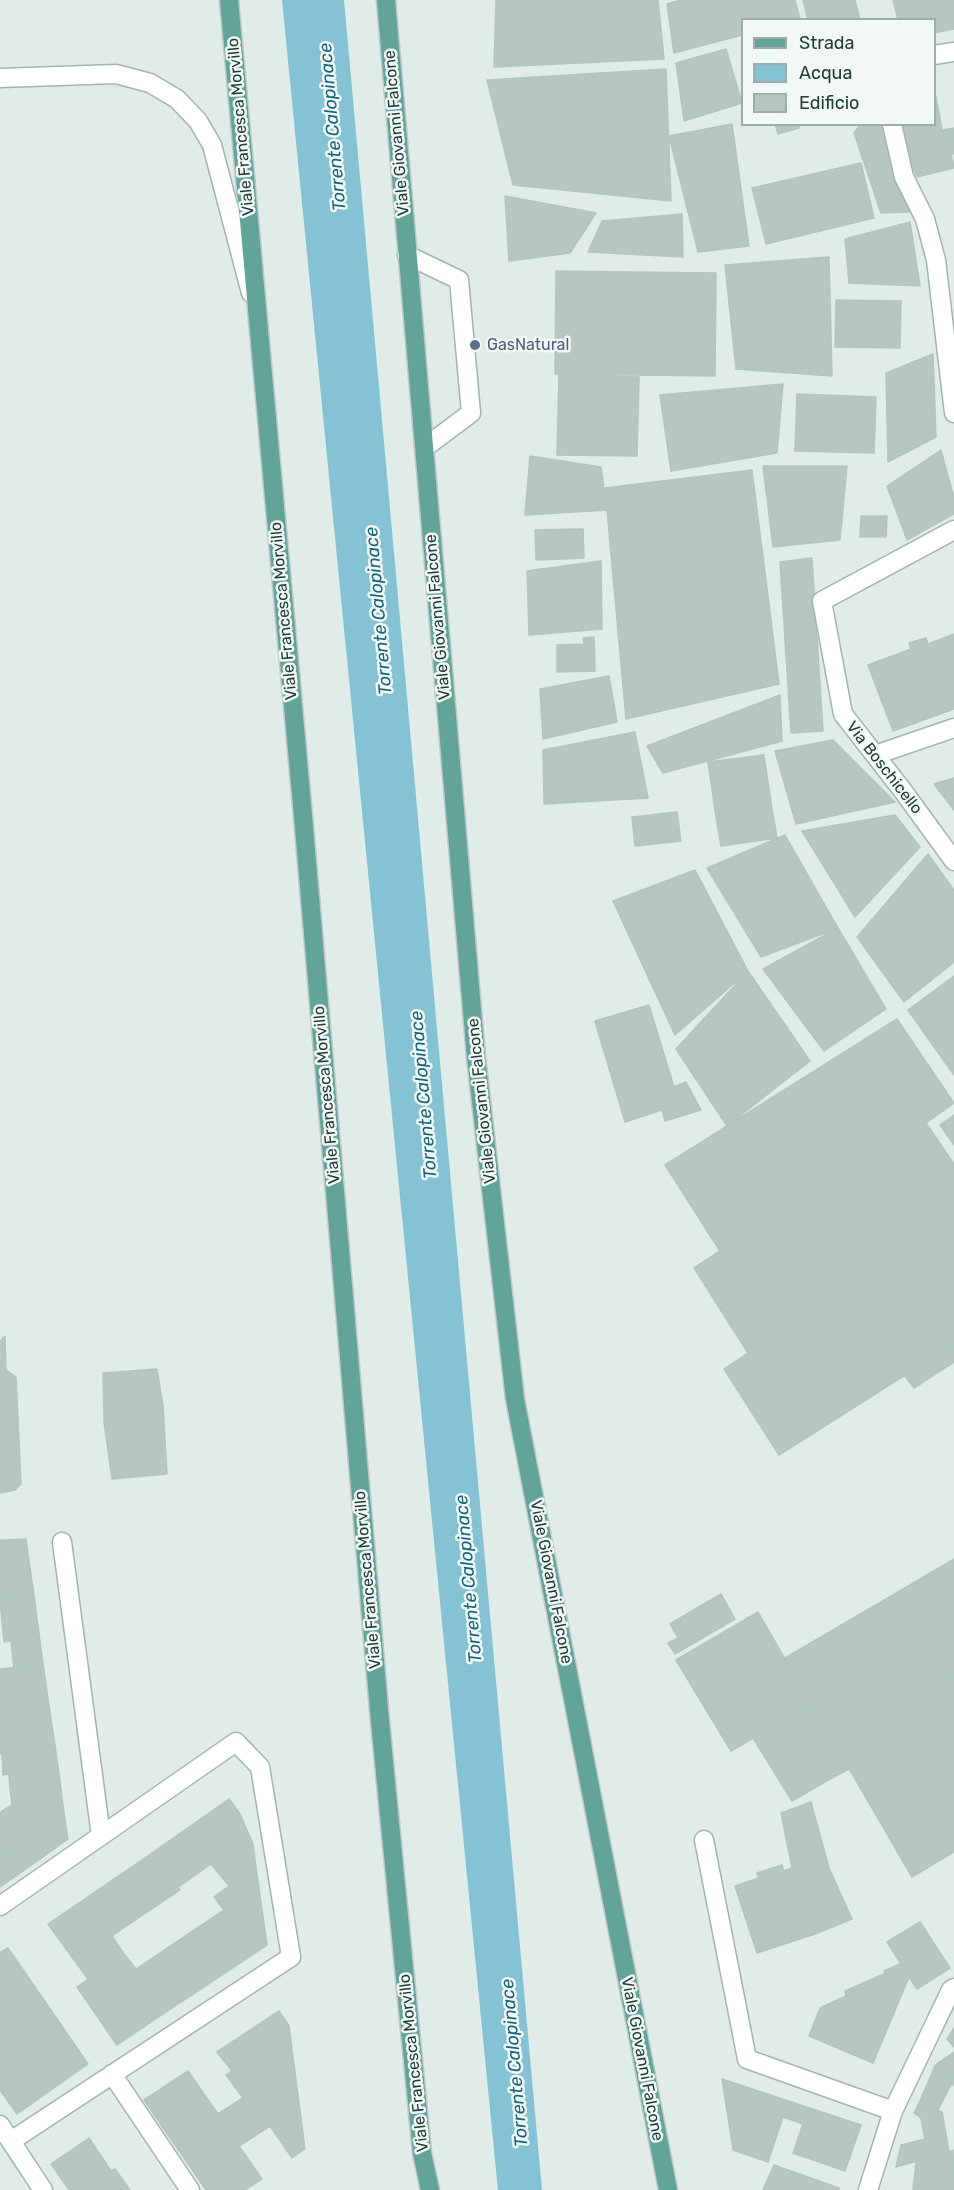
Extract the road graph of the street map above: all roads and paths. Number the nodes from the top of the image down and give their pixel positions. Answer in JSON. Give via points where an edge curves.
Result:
{"nodes":[{"id":1,"x":229,"y":0,"type":"edge"},
{"id":2,"x":386,"y":0,"type":"edge"},
{"id":3,"x":954,"y":52,"type":"edge"},
{"id":4,"x":936,"y":55,"type":"edge"},
{"id":5,"x":0,"y":78,"type":"edge"},
{"id":6,"x":892,"y":126,"type":"edge"},
{"id":7,"x":407,"y":255,"type":"junction"},
{"id":8,"x":258,"y":322,"type":"junction"},
{"id":9,"x":954,"y":413,"type":"edge"},
{"id":10,"x":424,"y":448,"type":"junction"},
{"id":11,"x":954,"y":530,"type":"edge"},
{"id":12,"x":954,"y":728,"type":"edge"},
{"id":13,"x":875,"y":755,"type":"junction"},
{"id":14,"x":954,"y":861,"type":"edge"},
{"id":15,"x":62,"y":1542,"type":"dead end"},
{"id":16,"x":101,"y":1836,"type":"junction"},
{"id":17,"x":704,"y":1840,"type":"dead end"},
{"id":18,"x":0,"y":1906,"type":"edge"},
{"id":19,"x":954,"y":1988,"type":"edge"},
{"id":20,"x":112,"y":2074,"type":"junction"},
{"id":21,"x":893,"y":2111,"type":"junction"},
{"id":22,"x":0,"y":2125,"type":"edge"},
{"id":23,"x":11,"y":2141,"type":"junction"},
{"id":24,"x":42,"y":2190,"type":"edge"},
{"id":25,"x":190,"y":2190,"type":"edge"},
{"id":26,"x":430,"y":2190,"type":"edge"},
{"id":27,"x":668,"y":2190,"type":"edge"},
{"id":28,"x":868,"y":2190,"type":"edge"}],
"edges":[{"from":1,"to":8,"type":"main road","name":"Viale Francesca Morvillo"},
{"from":2,"to":7,"type":"main road","name":"Viale Giovanni Falcone"},
{"from":3,"to":4,"type":"street"},
{"from":5,"to":8,"type":"street","via":[[116,74],[150,83],[177,99],[198,121],[212,145]]},
{"from":6,"to":9,"type":"street","via":[[904,177],[925,219],[936,260]]},
{"from":7,"to":10,"type":"main road","name":"Viale Giovanni Falcone"},
{"from":7,"to":10,"type":"street","via":[[459,280],[471,413]]},
{"from":8,"to":26,"type":"main road","name":"Viale Francesca Morvillo","via":[[380,1721],[422,2153]]},
{"from":10,"to":27,"type":"main road","name":"Viale Giovanni Falcone","via":[[476,1057],[515,1399]]},
{"from":11,"to":13,"type":"street","name":"Via Boschicello","via":[[822,601],[843,714]]},
{"from":12,"to":13,"type":"street"},
{"from":13,"to":14,"type":"street","name":"Via Boschicello"},
{"from":15,"to":16,"type":"street"},
{"from":16,"to":18,"type":"street"},
{"from":16,"to":20,"type":"street","via":[[236,1742],[260,1767],[291,1957]]},
{"from":17,"to":21,"type":"street","via":[[747,2059]]},
{"from":19,"to":21,"type":"street"},
{"from":20,"to":23,"type":"street"},
{"from":20,"to":25,"type":"street"},
{"from":21,"to":28,"type":"street"},
{"from":22,"to":23,"type":"street"},
{"from":23,"to":24,"type":"street"}]}
